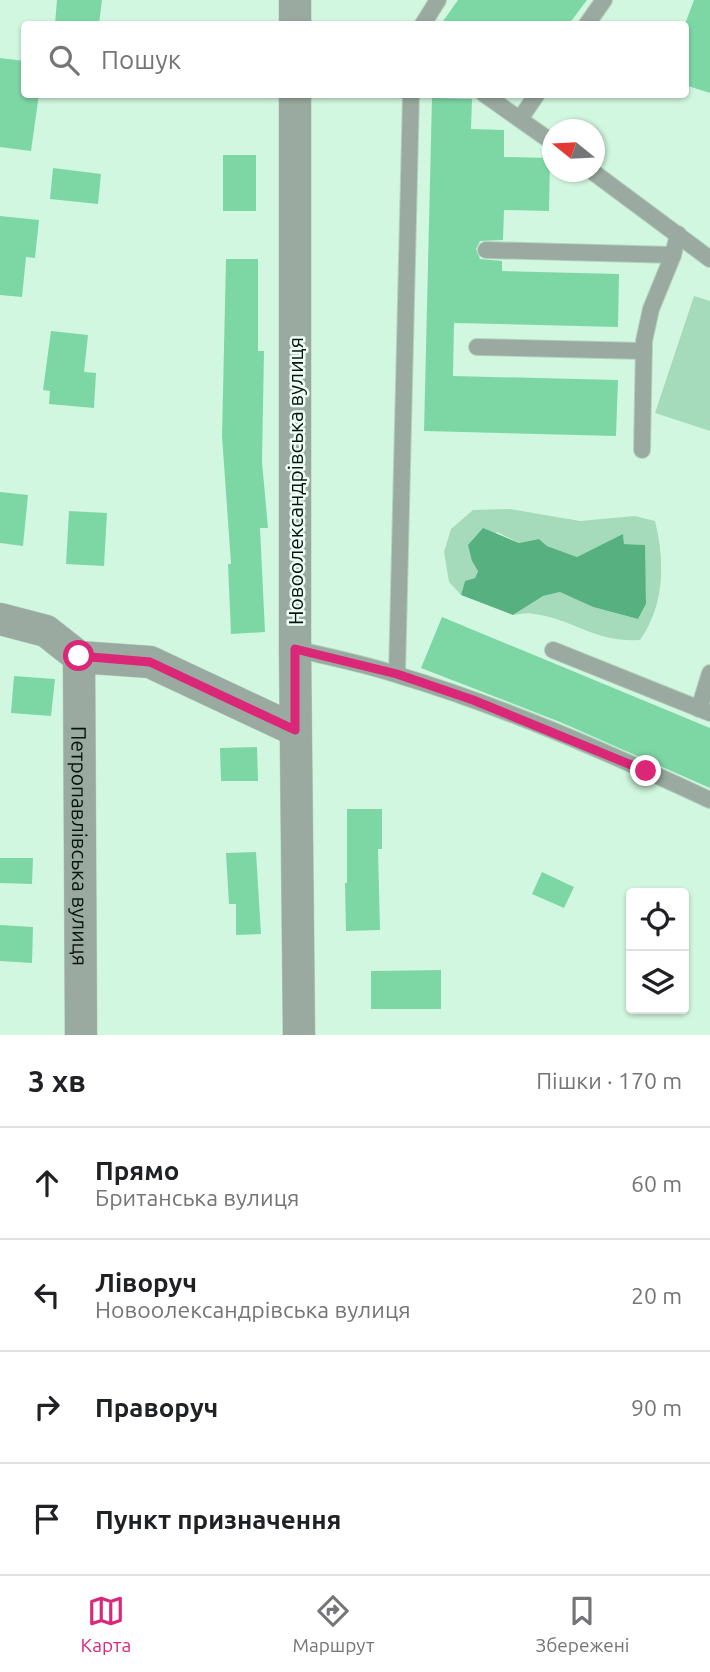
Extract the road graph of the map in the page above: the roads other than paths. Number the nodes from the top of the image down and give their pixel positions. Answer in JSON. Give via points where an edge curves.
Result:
{"nodes":[{"id":1,"x":295,"y":0,"type":"edge"},
{"id":2,"x":438,"y":0,"type":"edge"},
{"id":3,"x":604,"y":0,"type":"edge"},
{"id":4,"x":295,"y":21,"type":"edge"},
{"id":5,"x":425,"y":21,"type":"edge"},
{"id":6,"x":589,"y":21,"type":"edge"},
{"id":7,"x":295,"y":98,"type":"edge"},
{"id":8,"x":411,"y":98,"type":"edge"},
{"id":9,"x":490,"y":98,"type":"edge"},
{"id":10,"x":534,"y":98,"type":"edge"},
{"id":11,"x":520,"y":119,"type":"junction"},
{"id":12,"x":542,"y":135,"type":"edge"},
{"id":13,"x":605,"y":181,"type":"edge"},
{"id":14,"x":678,"y":234,"type":"junction"},
{"id":15,"x":486,"y":250,"type":"dead end"},
{"id":16,"x":673,"y":255,"type":"junction"},
{"id":17,"x":710,"y":259,"type":"edge"},
{"id":18,"x":477,"y":347,"type":"dead end"},
{"id":19,"x":644,"y":351,"type":"junction"},
{"id":20,"x":642,"y":450,"type":"dead end"},
{"id":21,"x":0,"y":619,"type":"edge"},
{"id":22,"x":295,"y":649,"type":"junction"},
{"id":23,"x":553,"y":650,"type":"dead end"},
{"id":24,"x":79,"y":656,"type":"junction"},
{"id":25,"x":710,"y":673,"type":"edge"},
{"id":26,"x":397,"y":674,"type":"junction"},
{"id":27,"x":704,"y":711,"type":"edge"},
{"id":28,"x":295,"y":730,"type":"junction"},
{"id":29,"x":710,"y":800,"type":"edge"},
{"id":30,"x":81,"y":1035,"type":"edge"},
{"id":31,"x":299,"y":1035,"type":"edge"}],
"edges":[{"from":1,"to":4,"type":"street"},
{"from":2,"to":5,"type":"lane"},
{"from":3,"to":6,"type":"lane"},
{"from":7,"to":22,"type":"street","name":"Новоолександрівська вулиця"},
{"from":8,"to":26,"type":"lane"},
{"from":9,"to":11,"type":"lane"},
{"from":10,"to":11,"type":"lane"},
{"from":11,"to":12,"type":"lane"},
{"from":13,"to":14,"type":"lane"},
{"from":14,"to":16,"type":"lane"},
{"from":14,"to":17,"type":"lane"},
{"from":15,"to":16,"type":"lane"},
{"from":16,"to":19,"type":"lane","via":[[651,309]]},
{"from":18,"to":19,"type":"lane"},
{"from":19,"to":20,"type":"lane"},
{"from":21,"to":24,"type":"street","via":[[46,631]]},
{"from":22,"to":26,"type":"lane"},
{"from":22,"to":28,"type":"street","name":"Новоолександрівська вулиця"},
{"from":23,"to":27,"type":"lane"},
{"from":24,"to":28,"type":"street","via":[[150,662]]},
{"from":24,"to":30,"type":"street","name":"Петропавлівська вулиця"},
{"from":25,"to":27,"type":"lane"},
{"from":26,"to":29,"type":"lane","via":[[473,700]]},
{"from":28,"to":31,"type":"street","name":"Новоолександрівська вулиця"}]}
